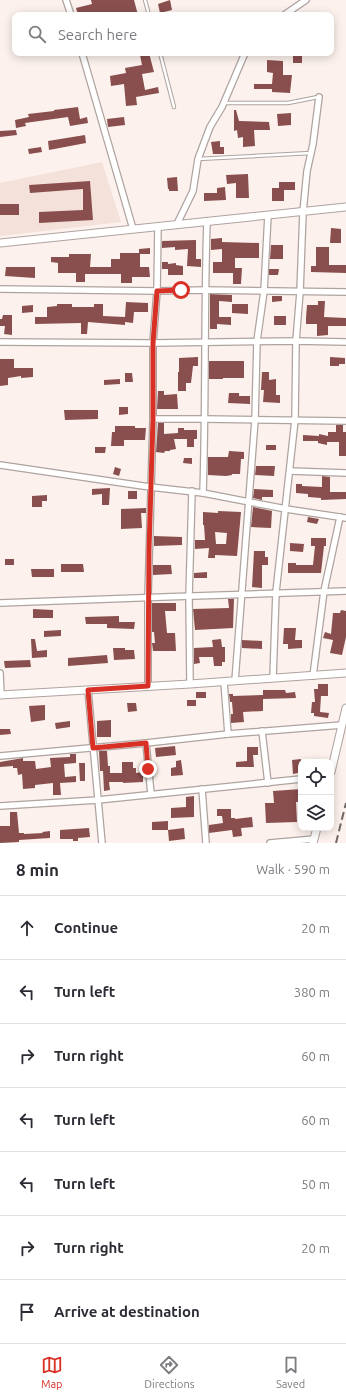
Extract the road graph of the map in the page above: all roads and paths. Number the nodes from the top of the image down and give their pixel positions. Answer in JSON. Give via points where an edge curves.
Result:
{"nodes":[{"id":1,"x":66,"y":0,"type":"edge"},
{"id":2,"x":145,"y":0,"type":"edge"},
{"id":3,"x":306,"y":0,"type":"edge"},
{"id":4,"x":70,"y":12,"type":"edge"},
{"id":5,"x":148,"y":12,"type":"edge"},
{"id":6,"x":288,"y":12,"type":"edge"},
{"id":7,"x":83,"y":56,"type":"edge"},
{"id":8,"x":161,"y":56,"type":"edge"},
{"id":9,"x":244,"y":56,"type":"edge"},
{"id":10,"x":319,"y":96,"type":"joint"},
{"id":11,"x":223,"y":104,"type":"junction"},
{"id":12,"x":174,"y":107,"type":"dead end"},
{"id":13,"x":312,"y":153,"type":"junction"},
{"id":14,"x":198,"y":160,"type":"junction"},
{"id":15,"x":346,"y":207,"type":"edge"},
{"id":16,"x":304,"y":212,"type":"junction"},
{"id":17,"x":268,"y":215,"type":"junction"},
{"id":18,"x":207,"y":221,"type":"junction"},
{"id":19,"x":177,"y":224,"type":"junction"},
{"id":20,"x":158,"y":226,"type":"junction"},
{"id":21,"x":133,"y":229,"type":"junction"},
{"id":22,"x":0,"y":242,"type":"edge"},
{"id":23,"x":0,"y":289,"type":"edge"},
{"id":24,"x":205,"y":290,"type":"junction"},
{"id":25,"x":157,"y":291,"type":"junction"},
{"id":26,"x":264,"y":291,"type":"junction"},
{"id":27,"x":300,"y":292,"type":"junction"},
{"id":28,"x":346,"y":292,"type":"edge"},
{"id":29,"x":206,"y":341,"type":"junction"},
{"id":30,"x":257,"y":341,"type":"junction"},
{"id":31,"x":296,"y":341,"type":"junction"},
{"id":32,"x":0,"y":342,"type":"edge"},
{"id":33,"x":346,"y":342,"type":"edge"},
{"id":34,"x":153,"y":343,"type":"junction"},
{"id":35,"x":205,"y":418,"type":"junction"},
{"id":36,"x":153,"y":419,"type":"junction"},
{"id":37,"x":255,"y":420,"type":"junction"},
{"id":38,"x":295,"y":420,"type":"junction"},
{"id":39,"x":346,"y":421,"type":"edge"},
{"id":40,"x":0,"y":465,"type":"edge"},
{"id":41,"x":290,"y":472,"type":"junction"},
{"id":42,"x":346,"y":473,"type":"edge"},
{"id":43,"x":150,"y":487,"type":"junction"},
{"id":44,"x":192,"y":491,"type":"junction"},
{"id":45,"x":203,"y":492,"type":"junction"},
{"id":46,"x":249,"y":502,"type":"junction"},
{"id":47,"x":286,"y":509,"type":"junction"},
{"id":48,"x":343,"y":517,"type":"edge"},
{"id":49,"x":346,"y":591,"type":"edge"},
{"id":50,"x":276,"y":592,"type":"junction"},
{"id":51,"x":324,"y":592,"type":"junction"},
{"id":52,"x":242,"y":594,"type":"junction"},
{"id":53,"x":148,"y":597,"type":"junction"},
{"id":54,"x":189,"y":597,"type":"junction"},
{"id":55,"x":0,"y":603,"type":"edge"},
{"id":56,"x":0,"y":672,"type":"edge"},
{"id":57,"x":346,"y":673,"type":"edge"},
{"id":58,"x":312,"y":676,"type":"junction"},
{"id":59,"x":273,"y":678,"type":"junction"},
{"id":60,"x":235,"y":681,"type":"junction"},
{"id":61,"x":224,"y":682,"type":"junction"},
{"id":62,"x":190,"y":684,"type":"junction"},
{"id":63,"x":148,"y":686,"type":"junction"},
{"id":64,"x":88,"y":690,"type":"junction"},
{"id":65,"x":0,"y":694,"type":"edge"},
{"id":66,"x":346,"y":708,"type":"edge"},
{"id":67,"x":342,"y":725,"type":"junction"},
{"id":68,"x":262,"y":731,"type":"junction"},
{"id":69,"x":228,"y":734,"type":"junction"},
{"id":70,"x":146,"y":743,"type":"junction"},
{"id":71,"x":93,"y":748,"type":"junction"},
{"id":72,"x":0,"y":756,"type":"edge"},
{"id":73,"x":334,"y":759,"type":"edge"},
{"id":74,"x":298,"y":779,"type":"edge"},
{"id":75,"x":268,"y":783,"type":"junction"},
{"id":76,"x":202,"y":790,"type":"junction"},
{"id":77,"x":151,"y":794,"type":"junction"},
{"id":78,"x":98,"y":800,"type":"junction"},
{"id":79,"x":0,"y":806,"type":"edge"},
{"id":80,"x":316,"y":831,"type":"edge"},
{"id":81,"x":314,"y":841,"type":"edge"},
{"id":82,"x":102,"y":843,"type":"edge"},
{"id":83,"x":206,"y":843,"type":"edge"},
{"id":84,"x":270,"y":843,"type":"edge"}],
"edges":[{"from":1,"to":4,"type":"street"},
{"from":2,"to":5,"type":"lane"},
{"from":3,"to":6,"type":"street"},
{"from":7,"to":21,"type":"street"},
{"from":8,"to":12,"type":"lane"},
{"from":9,"to":11,"type":"street"},
{"from":10,"to":11,"type":"lane","via":[[288,103]]},
{"from":10,"to":13,"type":"street"},
{"from":11,"to":14,"type":"street","via":[[210,127]]},
{"from":13,"to":14,"type":"lane"},
{"from":13,"to":16,"type":"street","via":[[307,171]]},
{"from":14,"to":19,"type":"street","via":[[193,191]]},
{"from":15,"to":16,"type":"street"},
{"from":16,"to":17,"type":"street"},
{"from":16,"to":27,"type":"street"},
{"from":17,"to":18,"type":"street"},
{"from":17,"to":26,"type":"street"},
{"from":18,"to":19,"type":"street"},
{"from":18,"to":24,"type":"street"},
{"from":19,"to":20,"type":"street"},
{"from":20,"to":21,"type":"street"},
{"from":20,"to":25,"type":"street"},
{"from":21,"to":22,"type":"street"},
{"from":23,"to":25,"type":"street"},
{"from":24,"to":25,"type":"street"},
{"from":24,"to":26,"type":"street"},
{"from":24,"to":29,"type":"street"},
{"from":25,"to":34,"type":"street"},
{"from":26,"to":27,"type":"street"},
{"from":26,"to":30,"type":"street"},
{"from":27,"to":28,"type":"street"},
{"from":27,"to":31,"type":"street"},
{"from":29,"to":30,"type":"street"},
{"from":29,"to":34,"type":"street"},
{"from":29,"to":35,"type":"street"},
{"from":30,"to":31,"type":"street"},
{"from":30,"to":37,"type":"street"},
{"from":31,"to":33,"type":"street"},
{"from":31,"to":38,"type":"street"},
{"from":32,"to":34,"type":"street"},
{"from":34,"to":36,"type":"street"},
{"from":35,"to":36,"type":"street"},
{"from":35,"to":37,"type":"street"},
{"from":35,"to":45,"type":"street"},
{"from":36,"to":43,"type":"street"},
{"from":37,"to":38,"type":"street"},
{"from":37,"to":46,"type":"street"},
{"from":38,"to":39,"type":"street"},
{"from":38,"to":41,"type":"street"},
{"from":40,"to":43,"type":"street"},
{"from":41,"to":42,"type":"street"},
{"from":41,"to":47,"type":"street"},
{"from":43,"to":44,"type":"street"},
{"from":43,"to":53,"type":"street"},
{"from":44,"to":45,"type":"street"},
{"from":44,"to":54,"type":"street"},
{"from":45,"to":46,"type":"street"},
{"from":46,"to":47,"type":"street"},
{"from":46,"to":52,"type":"street"},
{"from":47,"to":48,"type":"street"},
{"from":47,"to":50,"type":"street"},
{"from":48,"to":51,"type":"street"},
{"from":49,"to":51,"type":"street"},
{"from":50,"to":51,"type":"street"},
{"from":50,"to":52,"type":"street"},
{"from":50,"to":59,"type":"street"},
{"from":51,"to":58,"type":"street"},
{"from":52,"to":54,"type":"street"},
{"from":52,"to":60,"type":"street"},
{"from":53,"to":54,"type":"street"},
{"from":53,"to":55,"type":"street"},
{"from":53,"to":63,"type":"street"},
{"from":54,"to":62,"type":"street"},
{"from":56,"to":65,"type":"street"},
{"from":57,"to":58,"type":"street"},
{"from":58,"to":59,"type":"street"},
{"from":59,"to":60,"type":"street"},
{"from":60,"to":61,"type":"street"},
{"from":61,"to":62,"type":"street"},
{"from":61,"to":69,"type":"street"},
{"from":62,"to":63,"type":"street"},
{"from":63,"to":64,"type":"street"},
{"from":64,"to":65,"type":"street"},
{"from":64,"to":71,"type":"street"},
{"from":66,"to":67,"type":"street"},
{"from":67,"to":68,"type":"street"},
{"from":67,"to":73,"type":"street"},
{"from":68,"to":69,"type":"street"},
{"from":68,"to":75,"type":"street"},
{"from":69,"to":70,"type":"street"},
{"from":70,"to":71,"type":"street"},
{"from":70,"to":77,"type":"street"},
{"from":71,"to":72,"type":"street"},
{"from":71,"to":78,"type":"street"},
{"from":74,"to":75,"type":"street"},
{"from":75,"to":76,"type":"street"},
{"from":76,"to":77,"type":"street"},
{"from":76,"to":83,"type":"street"},
{"from":77,"to":78,"type":"street"},
{"from":78,"to":79,"type":"street"},
{"from":78,"to":82,"type":"street"},
{"from":80,"to":81,"type":"street"},
{"from":81,"to":84,"type":"street"}]}
